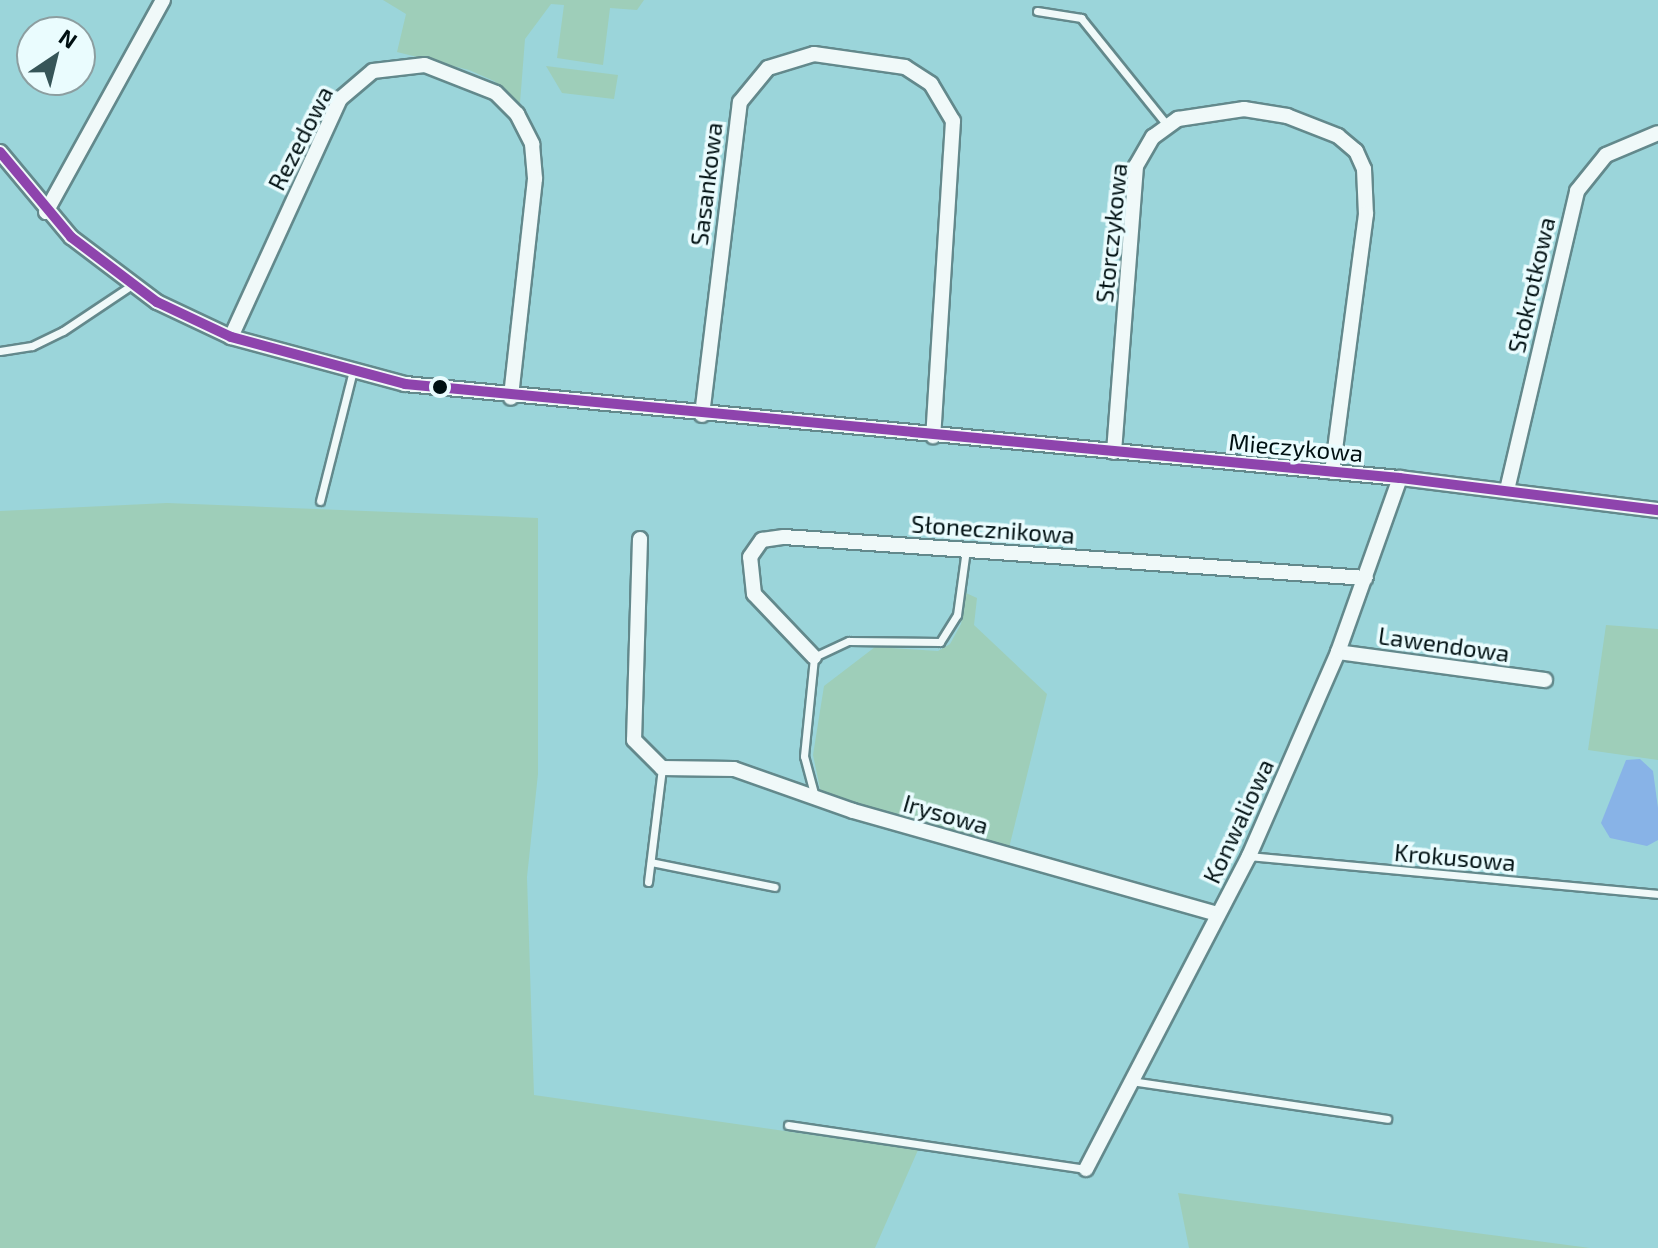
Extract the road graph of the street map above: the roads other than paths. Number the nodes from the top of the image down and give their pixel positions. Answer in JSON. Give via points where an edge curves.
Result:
{"nodes":[{"id":1,"x":163,"y":0,"type":"edge"},
{"id":2,"x":1037,"y":11,"type":"dead end"},
{"id":3,"x":1167,"y":125,"type":"junction"},
{"id":4,"x":1658,"y":133,"type":"edge"},
{"id":5,"x":0,"y":152,"type":"edge"},
{"id":6,"x":46,"y":212,"type":"junction"},
{"id":7,"x":132,"y":285,"type":"junction"},
{"id":8,"x":231,"y":337,"type":"junction"},
{"id":9,"x":0,"y":351,"type":"edge"},
{"id":10,"x":353,"y":371,"type":"junction"},
{"id":11,"x":511,"y":398,"type":"junction"},
{"id":12,"x":702,"y":415,"type":"junction"},
{"id":13,"x":933,"y":436,"type":"junction"},
{"id":14,"x":1114,"y":452,"type":"junction"},
{"id":15,"x":1332,"y":472,"type":"junction"},
{"id":16,"x":1400,"y":478,"type":"junction"},
{"id":17,"x":1507,"y":490,"type":"junction"},
{"id":18,"x":320,"y":501,"type":"dead end"},
{"id":19,"x":1658,"y":510,"type":"edge"},
{"id":20,"x":640,"y":539,"type":"dead end"},
{"id":21,"x":966,"y":549,"type":"junction"},
{"id":22,"x":1366,"y":578,"type":"junction"},
{"id":23,"x":1338,"y":652,"type":"junction"},
{"id":24,"x":814,"y":657,"type":"junction"},
{"id":25,"x":1545,"y":680,"type":"dead end"},
{"id":26,"x":662,"y":768,"type":"junction"},
{"id":27,"x":815,"y":797,"type":"junction"},
{"id":28,"x":1249,"y":856,"type":"junction"},
{"id":29,"x":651,"y":862,"type":"junction"},
{"id":30,"x":648,"y":882,"type":"dead end"},
{"id":31,"x":775,"y":887,"type":"dead end"},
{"id":32,"x":1658,"y":894,"type":"edge"},
{"id":33,"x":1218,"y":914,"type":"junction"},
{"id":34,"x":1131,"y":1081,"type":"junction"},
{"id":35,"x":1387,"y":1119,"type":"dead end"},
{"id":36,"x":788,"y":1125,"type":"dead end"},
{"id":37,"x":1086,"y":1169,"type":"joint"}],
"edges":[{"from":1,"to":6,"type":"street"},
{"from":2,"to":3,"type":"lane","via":[[1081,18]]},
{"from":3,"to":14,"type":"street","name":"Storczykowa","via":[[1148,143],[1134,177]]},
{"from":3,"to":15,"type":"street","via":[[1209,111],[1272,112],[1338,136],[1361,160],[1366,214]]},
{"from":4,"to":17,"type":"street","name":"Stokrotkowa","via":[[1606,155],[1577,191]]},
{"from":5,"to":6,"type":"street","name":"Mieczykowa"},
{"from":6,"to":7,"type":"street","name":"Mieczykowa"},
{"from":7,"to":8,"type":"street","name":"Mieczykowa"},
{"from":7,"to":9,"type":"lane","via":[[63,331],[32,346]]},
{"from":8,"to":10,"type":"street","name":"Mieczykowa"},
{"from":8,"to":11,"type":"street","name":"Rezedowa","via":[[340,99],[373,71],[425,65],[496,93],[517,114],[532,144],[535,179]]},
{"from":10,"to":11,"type":"street","name":"Mieczykowa","via":[[431,389]]},
{"from":10,"to":18,"type":"lane"},
{"from":11,"to":12,"type":"street","name":"Mieczykowa"},
{"from":12,"to":13,"type":"street","name":"Mieczykowa"},
{"from":12,"to":13,"type":"street","name":"Sasankowa","via":[[737,113],[746,91],[765,70],[785,58],[814,54],[905,67],[931,84],[953,121]]},
{"from":13,"to":14,"type":"street","name":"Mieczykowa"},
{"from":14,"to":15,"type":"street","name":"Mieczykowa"},
{"from":15,"to":16,"type":"street","name":"Mieczykowa"},
{"from":16,"to":17,"type":"street","name":"Mieczykowa"},
{"from":16,"to":22,"type":"street","name":"Konwaliowa"},
{"from":17,"to":19,"type":"street","name":"Mieczykowa"},
{"from":20,"to":26,"type":"street","via":[[634,740]]},
{"from":21,"to":22,"type":"street","name":"Słonecznikowa"},
{"from":21,"to":24,"type":"lane","via":[[957,615],[940,642],[849,641]]},
{"from":21,"to":24,"type":"street","name":"Słonecznikowa","via":[[762,540],[750,557],[754,594]]},
{"from":22,"to":23,"type":"street","name":"Konwaliowa"},
{"from":23,"to":25,"type":"street","name":"Lawendowa"},
{"from":23,"to":28,"type":"street","name":"Konwaliowa"},
{"from":24,"to":27,"type":"lane","via":[[804,756]]},
{"from":26,"to":27,"type":"street","name":"Irysowa","via":[[734,769]]},
{"from":26,"to":29,"type":"lane"},
{"from":27,"to":33,"type":"street","name":"Irysowa"},
{"from":28,"to":32,"type":"lane","name":"Krokusowa"},
{"from":28,"to":33,"type":"street","name":"Konwaliowa"},
{"from":29,"to":30,"type":"lane"},
{"from":29,"to":31,"type":"lane"},
{"from":33,"to":34,"type":"street","name":"Konwaliowa"},
{"from":34,"to":35,"type":"lane"},
{"from":34,"to":37,"type":"street","name":"Konwaliowa"},
{"from":36,"to":37,"type":"lane"}]}
